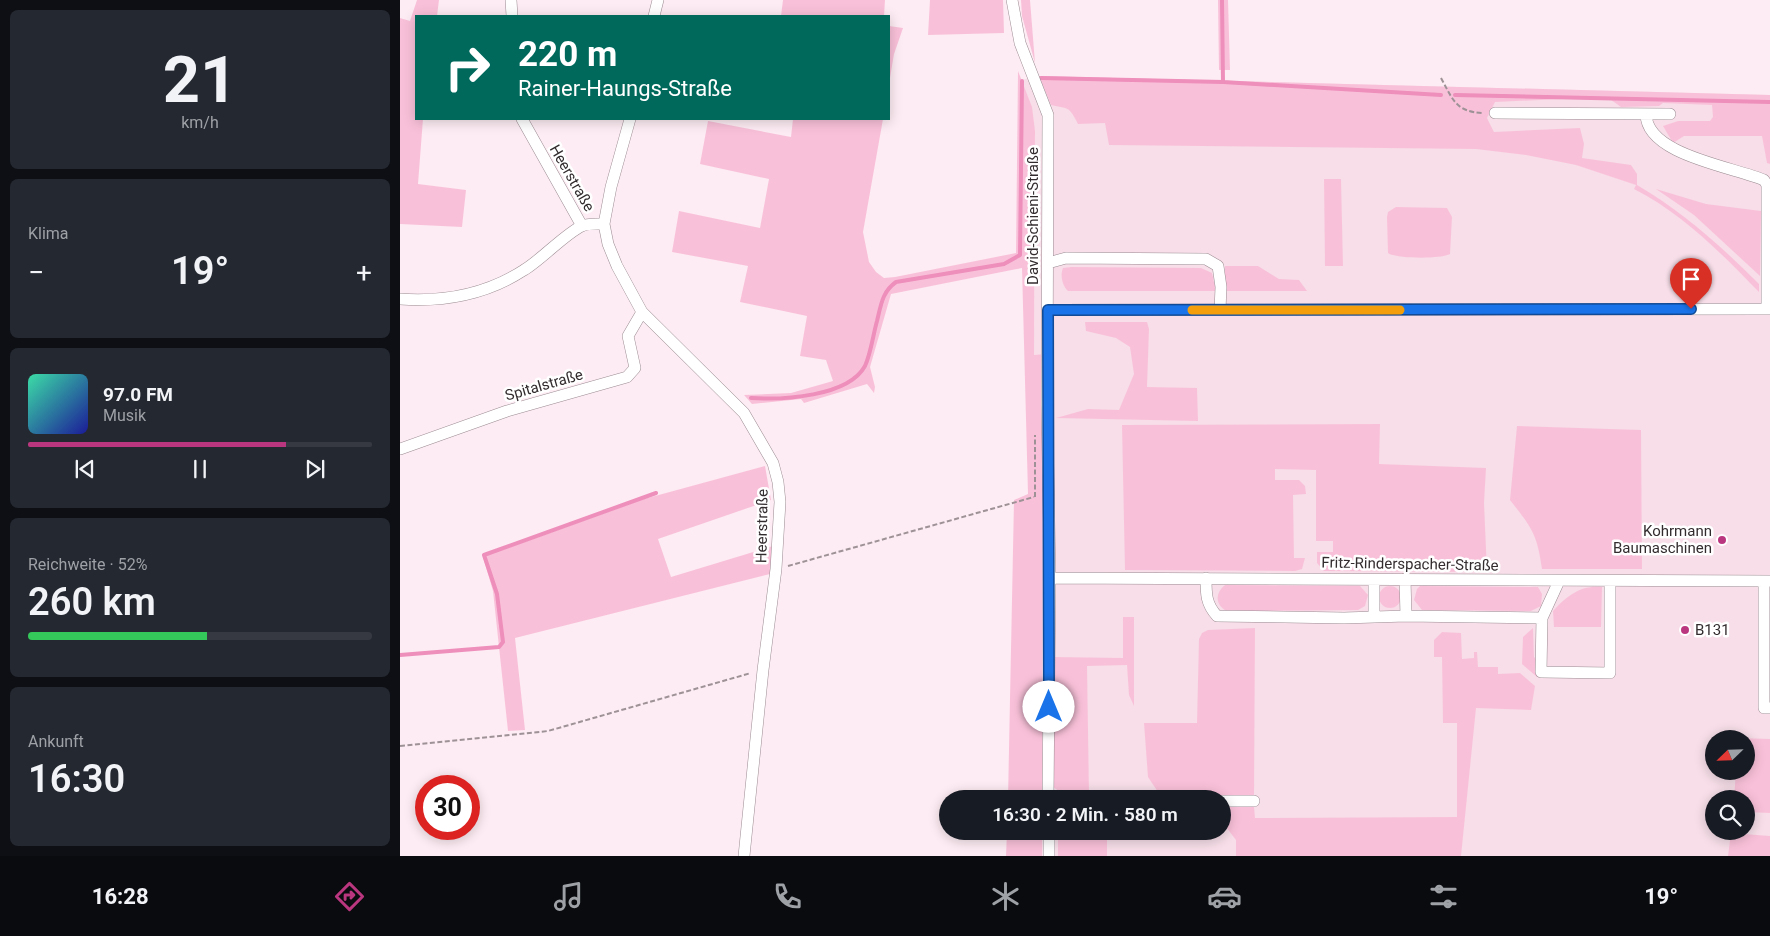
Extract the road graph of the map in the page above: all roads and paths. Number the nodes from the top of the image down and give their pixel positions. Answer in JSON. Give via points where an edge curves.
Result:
{"nodes":[{"id":1,"x":511,"y":0,"type":"edge"},
{"id":2,"x":658,"y":0,"type":"edge"},
{"id":3,"x":1012,"y":0,"type":"edge"},
{"id":4,"x":512,"y":15,"type":"edge"},
{"id":5,"x":654,"y":15,"type":"edge"},
{"id":6,"x":1441,"y":78,"type":"dead end"},
{"id":7,"x":1495,"y":113,"type":"joint"},
{"id":8,"x":1646,"y":114,"type":"junction"},
{"id":9,"x":1670,"y":114,"type":"dead end"},
{"id":10,"x":523,"y":120,"type":"edge"},
{"id":11,"x":630,"y":120,"type":"edge"},
{"id":12,"x":604,"y":224,"type":"junction"},
{"id":13,"x":582,"y":226,"type":"junction"},
{"id":14,"x":1048,"y":263,"type":"junction"},
{"id":15,"x":400,"y":299,"type":"edge"},
{"id":16,"x":1768,"y":308,"type":"edge"},
{"id":17,"x":1048,"y":310,"type":"junction"},
{"id":18,"x":1220,"y":310,"type":"junction"},
{"id":19,"x":642,"y":312,"type":"junction"},
{"id":20,"x":1035,"y":430,"type":"dead end"},
{"id":21,"x":400,"y":449,"type":"edge"},
{"id":22,"x":1048,"y":494,"type":"junction"},
{"id":23,"x":1034,"y":497,"type":"junction"},
{"id":24,"x":776,"y":569,"type":"junction"},
{"id":25,"x":1050,"y":578,"type":"junction"},
{"id":26,"x":1206,"y":578,"type":"junction"},
{"id":27,"x":1406,"y":579,"type":"junction"},
{"id":28,"x":1374,"y":580,"type":"junction"},
{"id":29,"x":1559,"y":581,"type":"junction"},
{"id":30,"x":1610,"y":581,"type":"junction"},
{"id":31,"x":1767,"y":581,"type":"edge"},
{"id":32,"x":1406,"y":616,"type":"junction"},
{"id":33,"x":1374,"y":617,"type":"junction"},
{"id":34,"x":1542,"y":618,"type":"junction"},
{"id":35,"x":763,"y":670,"type":"junction"},
{"id":36,"x":1770,"y":708,"type":"edge"},
{"id":37,"x":400,"y":746,"type":"edge"},
{"id":38,"x":1048,"y":790,"type":"edge"},
{"id":39,"x":1231,"y":801,"type":"edge"},
{"id":40,"x":1254,"y":801,"type":"dead end"},
{"id":41,"x":1049,"y":840,"type":"edge"},
{"id":42,"x":744,"y":856,"type":"edge"},
{"id":43,"x":1049,"y":856,"type":"edge"}],
"edges":[{"from":1,"to":4,"type":"street"},
{"from":2,"to":5,"type":"street"},
{"from":3,"to":14,"type":"street","name":"David-Schieni-Straße","via":[[1020,42],[1048,115]]},
{"from":6,"to":7,"type":"path","via":[[1455,104],[1470,113]]},
{"from":7,"to":8,"type":"street"},
{"from":8,"to":9,"type":"street"},
{"from":8,"to":16,"type":"street","via":[[1646,123],[1659,138],[1678,151],[1764,180],[1767,185]]},
{"from":10,"to":13,"type":"street","name":"Heerstraße"},
{"from":11,"to":12,"type":"street"},
{"from":12,"to":13,"type":"street"},
{"from":12,"to":19,"type":"street","name":"Heerstraße","via":[[617,266]]},
{"from":13,"to":15,"type":"street","via":[[524,270],[497,285],[464,296],[425,301]]},
{"from":14,"to":17,"type":"street","name":"David-Schieni-Straße"},
{"from":14,"to":18,"type":"street","via":[[1066,258],[1206,259],[1218,266]]},
{"from":16,"to":18,"type":"street"},
{"from":17,"to":18,"type":"street"},
{"from":17,"to":22,"type":"street","name":"David-Schieni-Straße"},
{"from":19,"to":21,"type":"street","name":"Spitalstraße","via":[[628,336],[635,368],[628,377],[506,411]]},
{"from":19,"to":24,"type":"street","name":"Heerstraße","via":[[744,413],[773,463],[780,502]]},
{"from":20,"to":23,"type":"path"},
{"from":22,"to":23,"type":"path"},
{"from":22,"to":25,"type":"street","name":"David-Schieni-Straße"},
{"from":23,"to":24,"type":"path"},
{"from":24,"to":35,"type":"street","name":"Heerstraße"},
{"from":25,"to":26,"type":"street","name":"Fritz-Rinderspacher-Straße"},
{"from":25,"to":38,"type":"street","name":"David-Schieni-Straße"},
{"from":26,"to":28,"type":"street","name":"Fritz-Rinderspacher-Straße"},
{"from":26,"to":33,"type":"street","via":[[1206,598],[1209,608],[1217,616]]},
{"from":27,"to":28,"type":"street","name":"Fritz-Rinderspacher-Straße"},
{"from":27,"to":29,"type":"street","name":"Fritz-Rinderspacher-Straße"},
{"from":27,"to":32,"type":"street"},
{"from":28,"to":33,"type":"street"},
{"from":29,"to":30,"type":"street","name":"Fritz-Rinderspacher-Straße"},
{"from":29,"to":34,"type":"street"},
{"from":30,"to":31,"type":"street","name":"Fritz-Rinderspacher-Straße"},
{"from":30,"to":34,"type":"street","via":[[1610,673],[1541,672]]},
{"from":31,"to":36,"type":"street","via":[[1764,708]]},
{"from":32,"to":33,"type":"street"},
{"from":32,"to":34,"type":"street"},
{"from":35,"to":37,"type":"path","via":[[548,730]]},
{"from":35,"to":42,"type":"street","name":"Heerstraße"},
{"from":39,"to":40,"type":"street"},
{"from":41,"to":43,"type":"street"}]}
